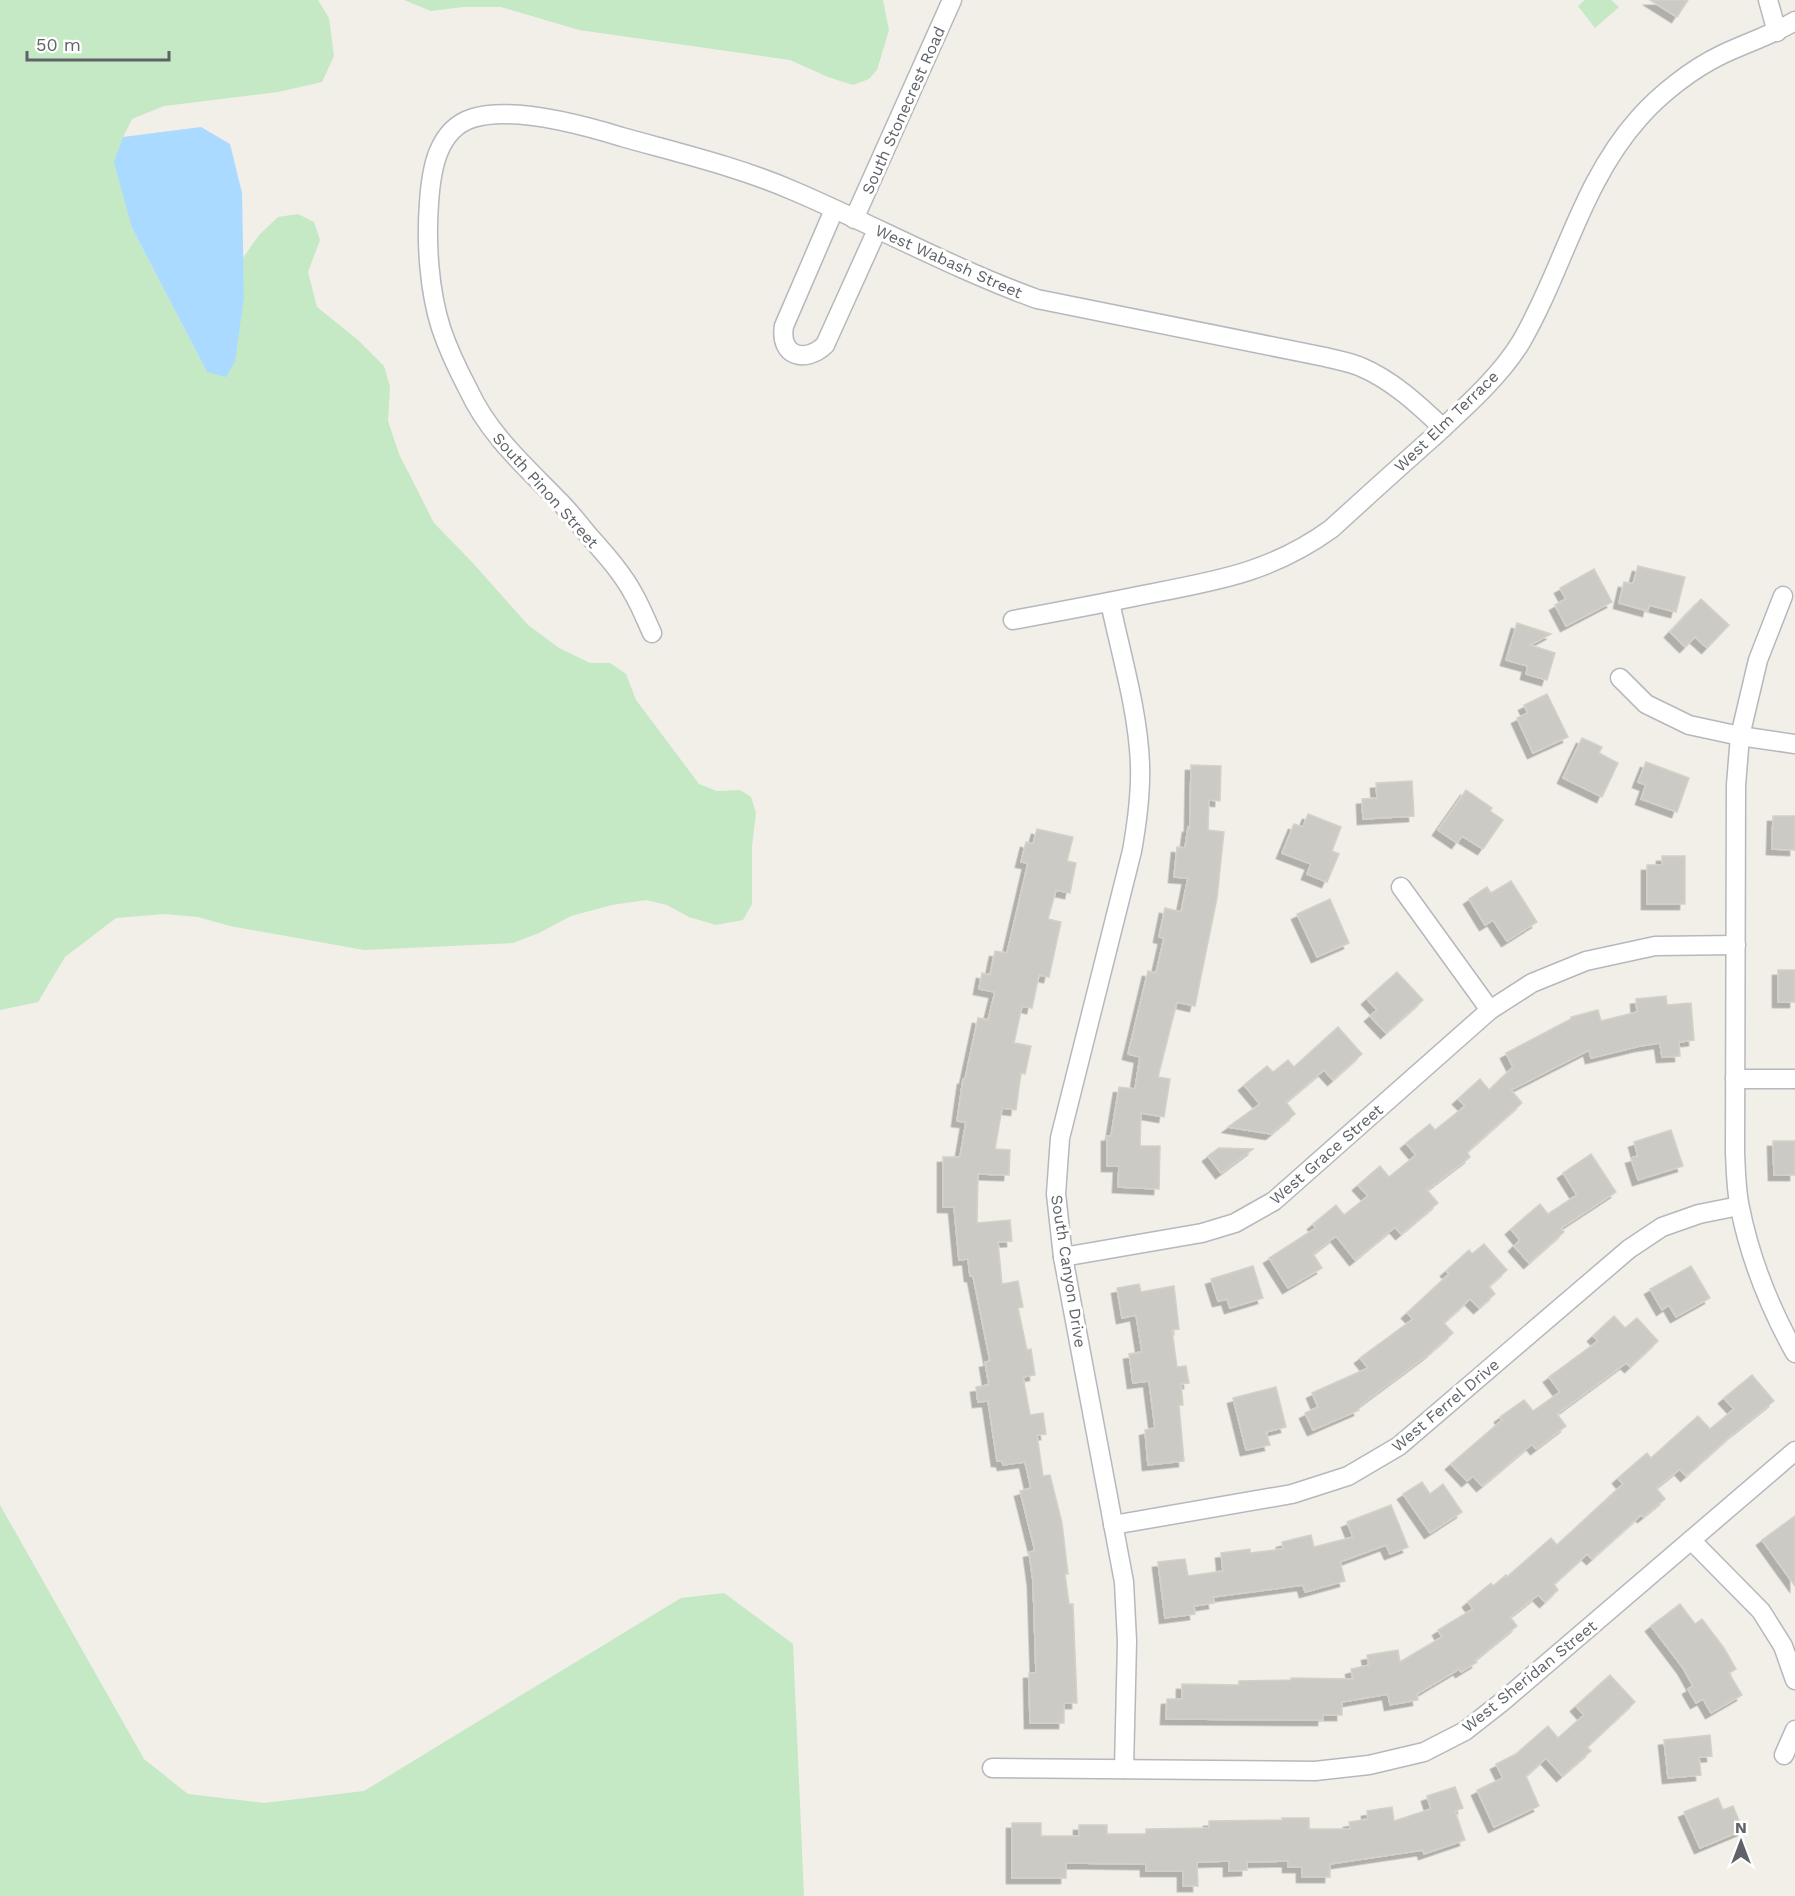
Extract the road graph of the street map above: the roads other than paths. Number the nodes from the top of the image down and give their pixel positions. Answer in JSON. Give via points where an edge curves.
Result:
{"nodes":[{"id":1,"x":952,"y":0,"type":"edge"},
{"id":2,"x":1768,"y":0,"type":"edge"},
{"id":3,"x":1795,"y":21,"type":"edge"},
{"id":4,"x":1786,"y":34,"type":"edge"},
{"id":5,"x":450,"y":133,"type":"joint"},
{"id":6,"x":834,"y":210,"type":"junction"},
{"id":7,"x":854,"y":219,"type":"junction"},
{"id":8,"x":877,"y":230,"type":"junction"},
{"id":9,"x":1443,"y":428,"type":"junction"},
{"id":10,"x":1783,"y":596,"type":"dead end"},
{"id":11,"x":1110,"y":602,"type":"junction"},
{"id":12,"x":1013,"y":620,"type":"dead end"},
{"id":13,"x":652,"y":633,"type":"dead end"},
{"id":14,"x":1620,"y":678,"type":"dead end"},
{"id":15,"x":1740,"y":736,"type":"junction"},
{"id":16,"x":1795,"y":744,"type":"edge"},
{"id":17,"x":1401,"y":887,"type":"dead end"},
{"id":18,"x":1736,"y":945,"type":"junction"},
{"id":19,"x":1490,"y":1010,"type":"junction"},
{"id":20,"x":1736,"y":1079,"type":"junction"},
{"id":21,"x":1795,"y":1079,"type":"edge"},
{"id":22,"x":1739,"y":1206,"type":"junction"},
{"id":23,"x":1063,"y":1257,"type":"junction"},
{"id":24,"x":1795,"y":1353,"type":"edge"},
{"id":25,"x":1795,"y":1451,"type":"edge"},
{"id":26,"x":1113,"y":1525,"type":"junction"},
{"id":27,"x":1691,"y":1540,"type":"junction"},
{"id":28,"x":1795,"y":1680,"type":"edge"},
{"id":29,"x":1795,"y":1730,"type":"edge"},
{"id":30,"x":1784,"y":1755,"type":"dead end"},
{"id":31,"x":992,"y":1768,"type":"dead end"},
{"id":32,"x":1124,"y":1769,"type":"junction"}],
"edges":[{"from":1,"to":7,"type":"street","name":"South Stonecrest Road"},
{"from":2,"to":4,"type":"street"},
{"from":3,"to":4,"type":"street","name":"West Elm Terrace"},
{"from":4,"to":9,"type":"street","name":"West Elm Terrace","via":[[1719,56],[1671,88],[1639,118],[1599,173],[1520,344],[1492,379]]},
{"from":5,"to":6,"type":"street","name":"West Wabash Street","via":[[471,118],[489,115],[552,119],[731,168]]},
{"from":5,"to":13,"type":"street","name":"South Pinon Street","via":[[438,152],[429,206],[431,277],[441,327],[469,392],[494,434],[561,502],[609,560],[633,593]]},
{"from":6,"to":7,"type":"street","name":"West Wabash Street"},
{"from":6,"to":8,"type":"street","via":[[784,326],[782,339],[795,354],[806,356],[825,345]]},
{"from":7,"to":8,"type":"street","name":"West Wabash Street"},
{"from":8,"to":9,"type":"street","name":"West Wabash Street","via":[[1037,299],[1361,367],[1388,382]]},
{"from":9,"to":11,"type":"street","name":"West Elm Terrace","via":[[1311,544],[1236,576]]},
{"from":10,"to":15,"type":"street","via":[[1758,660]]},
{"from":11,"to":12,"type":"street","name":"West Elm Terrace"},
{"from":11,"to":23,"type":"street","name":"South Canyon Drive","via":[[1135,722],[1140,764],[1138,813],[1132,851],[1060,1138],[1056,1194]]},
{"from":14,"to":15,"type":"street","via":[[1647,704],[1689,725]]},
{"from":15,"to":16,"type":"street"},
{"from":15,"to":18,"type":"street","via":[[1736,785]]},
{"from":17,"to":19,"type":"street"},
{"from":18,"to":19,"type":"street","name":"West Grace Street","via":[[1655,946],[1586,961],[1532,983]]},
{"from":18,"to":20,"type":"street"},
{"from":19,"to":23,"type":"street","name":"West Grace Street","via":[[1274,1201],[1235,1223],[1202,1233]]},
{"from":20,"to":21,"type":"street"},
{"from":20,"to":22,"type":"street"},
{"from":22,"to":24,"type":"street","via":[[1756,1267]]},
{"from":22,"to":26,"type":"street","name":"West Ferrel Drive","via":[[1662,1227],[1629,1249],[1399,1446],[1348,1476],[1292,1494]]},
{"from":23,"to":26,"type":"street","name":"South Canyon Drive"},
{"from":25,"to":27,"type":"street","name":"West Sheridan Street"},
{"from":26,"to":32,"type":"street","name":"South Canyon Drive","via":[[1124,1582]]},
{"from":27,"to":28,"type":"street","via":[[1761,1611],[1783,1646]]},
{"from":27,"to":32,"type":"street","name":"West Sheridan Street","via":[[1502,1702],[1465,1731],[1424,1752],[1369,1765],[1315,1771]]},
{"from":29,"to":30,"type":"street"},
{"from":31,"to":32,"type":"street","name":"West Sheridan Street"}]}
